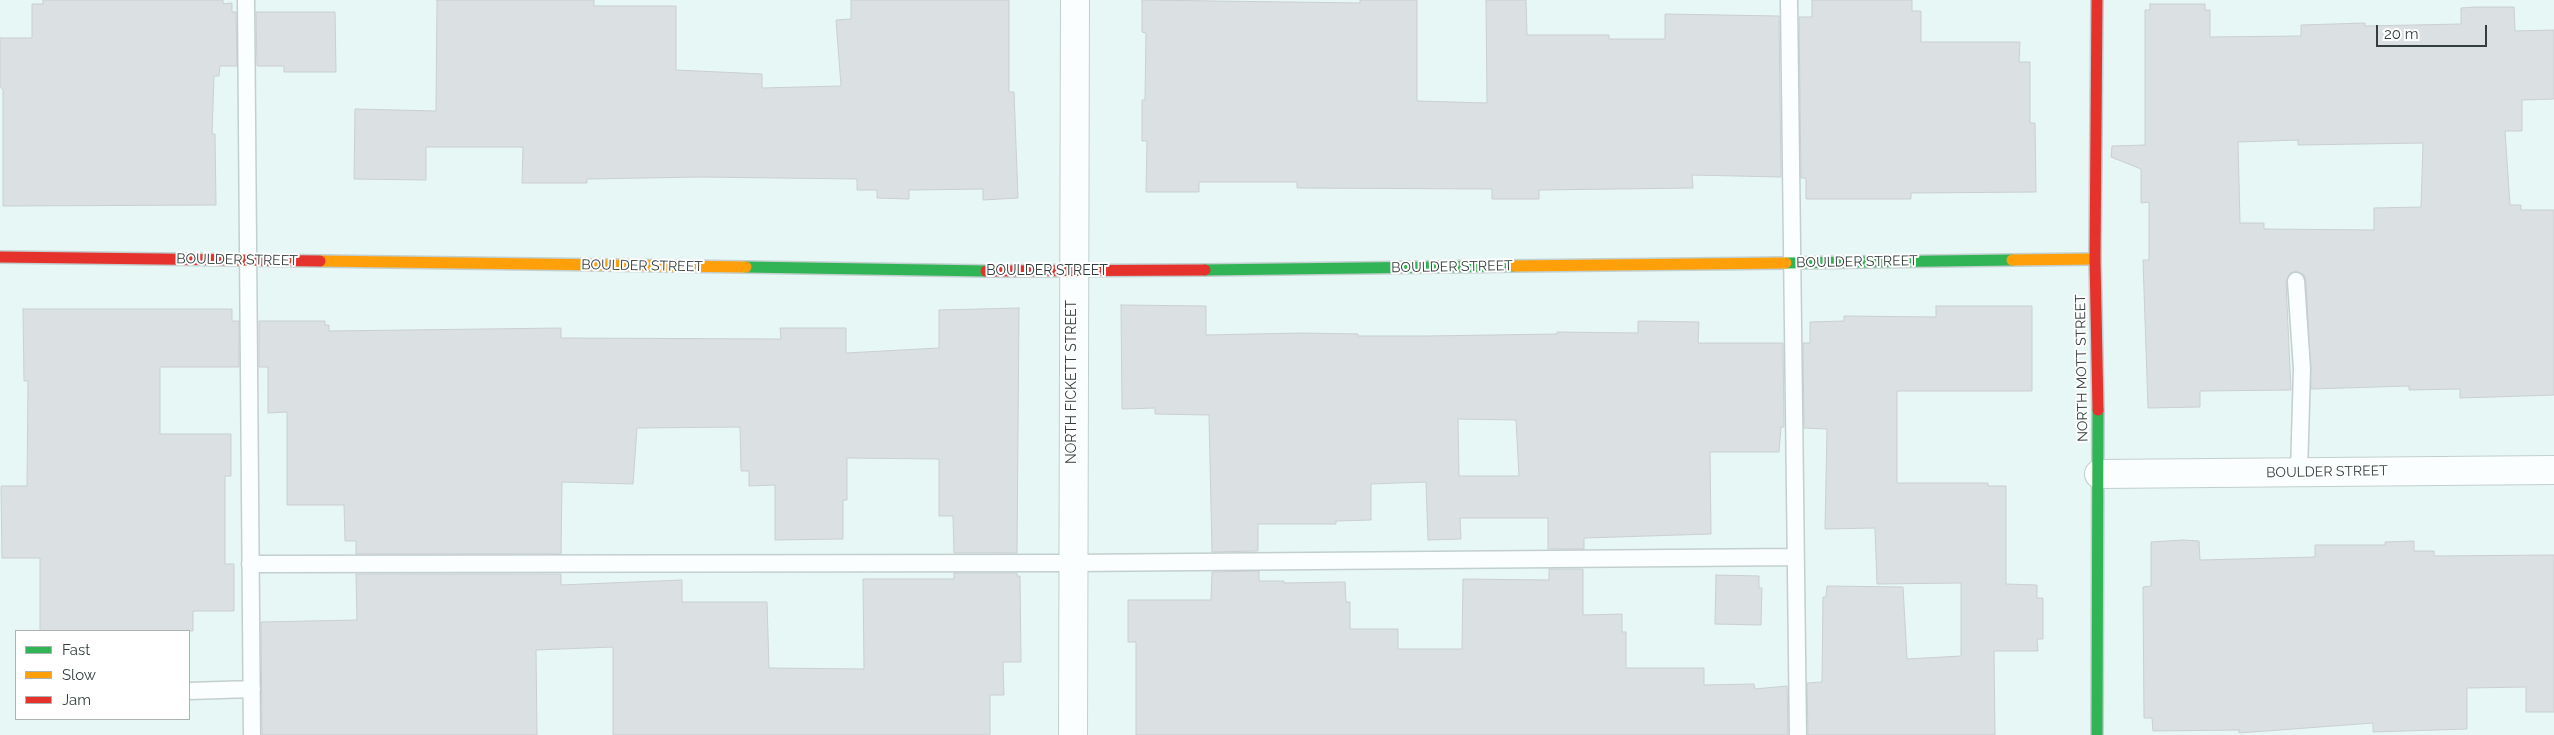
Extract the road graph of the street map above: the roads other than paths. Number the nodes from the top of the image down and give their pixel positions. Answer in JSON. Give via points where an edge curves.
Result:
{"nodes":[{"id":1,"x":246,"y":0,"type":"edge"},
{"id":2,"x":1074,"y":0,"type":"edge"},
{"id":3,"x":1789,"y":0,"type":"edge"},
{"id":4,"x":2097,"y":0,"type":"edge"},
{"id":5,"x":0,"y":257,"type":"edge"},
{"id":6,"x":2095,"y":259,"type":"junction"},
{"id":7,"x":248,"y":260,"type":"junction"},
{"id":8,"x":1790,"y":263,"type":"junction"},
{"id":9,"x":1072,"y":272,"type":"junction"},
{"id":10,"x":2296,"y":280,"type":"dead end"},
{"id":11,"x":2554,"y":470,"type":"edge"},
{"id":12,"x":2299,"y":472,"type":"junction"},
{"id":13,"x":2099,"y":474,"type":"junction"},
{"id":14,"x":1795,"y":557,"type":"junction"},
{"id":15,"x":1072,"y":563,"type":"junction"},
{"id":16,"x":250,"y":564,"type":"junction"},
{"id":17,"x":252,"y":689,"type":"junction"},
{"id":18,"x":190,"y":691,"type":"edge"},
{"id":19,"x":252,"y":735,"type":"edge"},
{"id":20,"x":1072,"y":735,"type":"edge"},
{"id":21,"x":1798,"y":735,"type":"edge"},
{"id":22,"x":2098,"y":735,"type":"edge"}],
"edges":[{"from":1,"to":7,"type":"lane"},
{"from":2,"to":9,"type":"street","name":"NORTH FICKETT STREET"},
{"from":3,"to":8,"type":"lane"},
{"from":4,"to":6,"type":"street","name":"NORTH MOTT STREET"},
{"from":5,"to":7,"type":"street","name":"BOULDER STREET"},
{"from":6,"to":8,"type":"street","name":"BOULDER STREET"},
{"from":6,"to":13,"type":"street","name":"NORTH MOTT STREET"},
{"from":7,"to":9,"type":"street","name":"BOULDER STREET"},
{"from":7,"to":16,"type":"lane"},
{"from":8,"to":9,"type":"street","name":"BOULDER STREET"},
{"from":8,"to":14,"type":"lane"},
{"from":9,"to":15,"type":"street","name":"NORTH FICKETT STREET"},
{"from":10,"to":12,"type":"lane","via":[[2302,369]]},
{"from":11,"to":12,"type":"street","name":"BOULDER STREET"},
{"from":12,"to":13,"type":"street","name":"BOULDER STREET"},
{"from":13,"to":22,"type":"street","name":"NORTH MOTT STREET"},
{"from":14,"to":15,"type":"lane"},
{"from":14,"to":21,"type":"lane"},
{"from":15,"to":16,"type":"lane"},
{"from":15,"to":20,"type":"street","name":"NORTH FICKETT STREET"},
{"from":16,"to":17,"type":"lane"},
{"from":17,"to":18,"type":"lane"},
{"from":17,"to":19,"type":"lane"}]}
